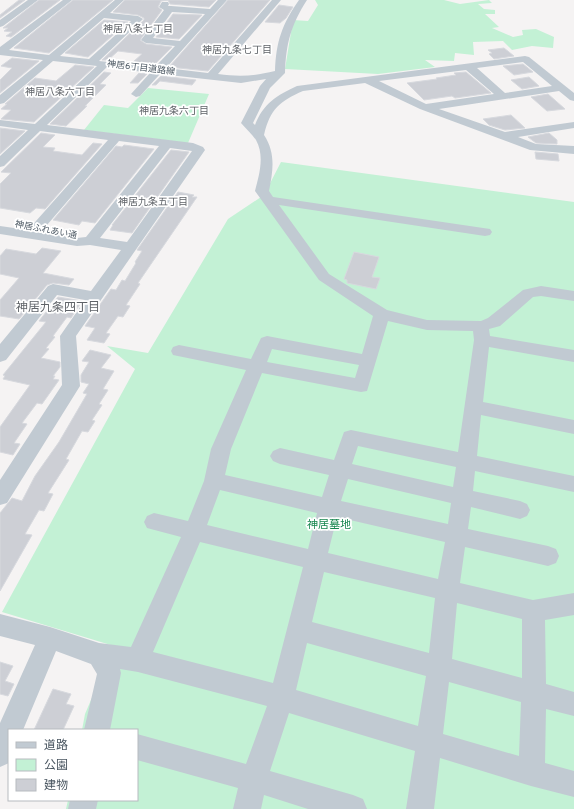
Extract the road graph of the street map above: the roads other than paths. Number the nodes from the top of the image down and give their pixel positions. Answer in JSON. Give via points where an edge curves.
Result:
{"nodes":[{"id":1,"x":37,"y":0,"type":"edge"},
{"id":2,"x":120,"y":0,"type":"edge"},
{"id":3,"x":223,"y":0,"type":"edge"},
{"id":4,"x":67,"y":1,"type":"edge"},
{"id":5,"x":276,"y":1,"type":"edge"},
{"id":6,"x":302,"y":2,"type":"edge"},
{"id":7,"x":168,"y":4,"type":"edge"},
{"id":8,"x":212,"y":12,"type":"junction"},
{"id":9,"x":102,"y":15,"type":"junction"},
{"id":10,"x":0,"y":24,"type":"edge"},
{"id":11,"x":182,"y":44,"type":"junction"},
{"id":12,"x":0,"y":52,"type":"edge"},
{"id":13,"x":52,"y":57,"type":"junction"},
{"id":14,"x":92,"y":62,"type":"junction"},
{"id":15,"x":105,"y":64,"type":"junction"},
{"id":16,"x":469,"y":67,"type":"junction"},
{"id":17,"x":160,"y":70,"type":"junction"},
{"id":18,"x":280,"y":72,"type":"junction"},
{"id":19,"x":211,"y":76,"type":"junction"},
{"id":20,"x":368,"y":80,"type":"junction"},
{"id":21,"x":561,"y":88,"type":"junction"},
{"id":22,"x":136,"y":94,"type":"dead end"},
{"id":23,"x":502,"y":96,"type":"junction"},
{"id":24,"x":574,"y":98,"type":"edge"},
{"id":25,"x":0,"y":101,"type":"edge"},
{"id":26,"x":424,"y":107,"type":"junction"},
{"id":27,"x":0,"y":122,"type":"edge"},
{"id":28,"x":574,"y":124,"type":"edge"},
{"id":29,"x":38,"y":127,"type":"junction"},
{"id":30,"x":258,"y":135,"type":"junction"},
{"id":31,"x":502,"y":136,"type":"junction"},
{"id":32,"x":116,"y":138,"type":"junction"},
{"id":33,"x":167,"y":144,"type":"junction"},
{"id":34,"x":574,"y":150,"type":"edge"},
{"id":35,"x":0,"y":163,"type":"edge"},
{"id":36,"x":269,"y":201,"type":"junction"},
{"id":37,"x":0,"y":221,"type":"edge"},
{"id":38,"x":0,"y":230,"type":"edge"},
{"id":39,"x":35,"y":231,"type":"junction"},
{"id":40,"x":485,"y":232,"type":"dead end"},
{"id":41,"x":90,"y":241,"type":"junction"},
{"id":42,"x":130,"y":247,"type":"junction"},
{"id":43,"x":574,"y":296,"type":"edge"},
{"id":44,"x":95,"y":297,"type":"junction"},
{"id":45,"x":382,"y":314,"type":"junction"},
{"id":46,"x":481,"y":333,"type":"junction"},
{"id":47,"x":179,"y":351,"type":"dead end"},
{"id":48,"x":0,"y":356,"type":"edge"},
{"id":49,"x":574,"y":356,"type":"edge"},
{"id":50,"x":368,"y":361,"type":"junction"},
{"id":51,"x":257,"y":366,"type":"junction"},
{"id":52,"x":473,"y":407,"type":"junction"},
{"id":53,"x":574,"y":427,"type":"edge"},
{"id":54,"x":280,"y":456,"type":"dead end"},
{"id":55,"x":466,"y":461,"type":"junction"},
{"id":56,"x":341,"y":470,"type":"junction"},
{"id":57,"x":214,"y":481,"type":"junction"},
{"id":58,"x":574,"y":484,"type":"edge"},
{"id":59,"x":462,"y":496,"type":"junction"},
{"id":60,"x":0,"y":497,"type":"edge"},
{"id":61,"x":329,"y":507,"type":"junction"},
{"id":62,"x":520,"y":510,"type":"dead end"},
{"id":63,"x":154,"y":522,"type":"dead end"},
{"id":64,"x":194,"y":531,"type":"junction"},
{"id":65,"x":457,"y":534,"type":"junction"},
{"id":66,"x":548,"y":556,"type":"dead end"},
{"id":67,"x":316,"y":560,"type":"junction"},
{"id":68,"x":447,"y":592,"type":"junction"},
{"id":69,"x":574,"y":604,"type":"edge"},
{"id":70,"x":533,"y":611,"type":"junction"},
{"id":71,"x":0,"y":625,"type":"edge"},
{"id":72,"x":300,"y":630,"type":"junction"},
{"id":73,"x":50,"y":638,"type":"junction"},
{"id":74,"x":100,"y":655,"type":"junction"},
{"id":75,"x":138,"y":660,"type":"junction"},
{"id":76,"x":440,"y":667,"type":"junction"},
{"id":77,"x":534,"y":693,"type":"junction"},
{"id":78,"x":282,"y":698,"type":"junction"},
{"id":79,"x":574,"y":704,"type":"edge"},
{"id":80,"x":10,"y":729,"type":"edge"},
{"id":81,"x":98,"y":729,"type":"edge"},
{"id":82,"x":8,"y":735,"type":"edge"},
{"id":83,"x":430,"y":742,"type":"junction"},
{"id":84,"x":138,"y":747,"type":"edge"},
{"id":85,"x":0,"y":754,"type":"edge"},
{"id":86,"x":531,"y":773,"type":"junction"},
{"id":87,"x":254,"y":779,"type":"junction"},
{"id":88,"x":574,"y":784,"type":"edge"},
{"id":89,"x":246,"y":809,"type":"edge"},
{"id":90,"x":353,"y":809,"type":"edge"},
{"id":91,"x":420,"y":809,"type":"edge"}],
"edges":[{"from":1,"to":4,"type":"street"},
{"from":1,"to":10,"type":"street"},
{"from":2,"to":9,"type":"street"},
{"from":3,"to":8,"type":"street"},
{"from":4,"to":12,"type":"street"},
{"from":5,"to":6,"type":"street"},
{"from":5,"to":19,"type":"street"},
{"from":6,"to":18,"type":"street","via":[[291,18],[281,49]]},
{"from":7,"to":8,"type":"street"},
{"from":7,"to":11,"type":"street","via":[[146,40]]},
{"from":8,"to":11,"type":"street"},
{"from":9,"to":13,"type":"street"},
{"from":9,"to":14,"type":"street","via":[[138,19]]},
{"from":11,"to":17,"type":"street"},
{"from":12,"to":13,"type":"street","name":"神居6丁目道路線"},
{"from":13,"to":14,"type":"street","name":"神居6丁目道路線"},
{"from":13,"to":25,"type":"street"},
{"from":14,"to":15,"type":"street","name":"神居6丁目道路線"},
{"from":15,"to":17,"type":"street","name":"神居6丁目道路線"},
{"from":15,"to":29,"type":"street"},
{"from":16,"to":20,"type":"street"},
{"from":16,"to":21,"type":"street","via":[[526,59]]},
{"from":16,"to":23,"type":"street"},
{"from":17,"to":19,"type":"street","name":"神居6丁目道路線"},
{"from":17,"to":22,"type":"street"},
{"from":18,"to":19,"type":"street","name":"神居6丁目道路線","via":[[241,80]]},
{"from":18,"to":30,"type":"street","via":[[265,86],[247,122]]},
{"from":20,"to":26,"type":"street"},
{"from":20,"to":30,"type":"street","via":[[301,88],[287,94],[277,99],[269,108]]},
{"from":21,"to":23,"type":"street"},
{"from":21,"to":24,"type":"street"},
{"from":23,"to":26,"type":"street"},
{"from":26,"to":31,"type":"street"},
{"from":27,"to":29,"type":"street"},
{"from":28,"to":31,"type":"street"},
{"from":29,"to":32,"type":"street"},
{"from":29,"to":35,"type":"street"},
{"from":30,"to":36,"type":"street","via":[[263,140],[268,163],[262,191]]},
{"from":31,"to":34,"type":"street","via":[[534,147]]},
{"from":32,"to":33,"type":"street"},
{"from":32,"to":39,"type":"street"},
{"from":33,"to":41,"type":"street"},
{"from":33,"to":42,"type":"street","via":[[194,147],[199,150]]},
{"from":36,"to":40,"type":"street"},
{"from":36,"to":45,"type":"street","via":[[324,277]]},
{"from":37,"to":39,"type":"street","name":"神居ふれあい通"},
{"from":38,"to":39,"type":"street","name":"神居ふれあい通"},
{"from":39,"to":41,"type":"street","name":"神居ふれあい通","via":[[77,242]]},
{"from":41,"to":42,"type":"street","name":"神居ふれあい通"},
{"from":42,"to":44,"type":"street"},
{"from":43,"to":46,"type":"street","via":[[541,291],[528,293]]},
{"from":44,"to":48,"type":"street","via":[[54,289]]},
{"from":44,"to":60,"type":"street","via":[[68,336],[71,386]]},
{"from":45,"to":46,"type":"street","via":[[427,325]]},
{"from":45,"to":50,"type":"street"},
{"from":46,"to":49,"type":"street"},
{"from":46,"to":52,"type":"street"},
{"from":47,"to":51,"type":"street"},
{"from":50,"to":51,"type":"street","via":[[267,342]]},
{"from":50,"to":51,"type":"street","via":[[361,386]]},
{"from":51,"to":57,"type":"street","via":[[221,449]]},
{"from":52,"to":53,"type":"street"},
{"from":52,"to":55,"type":"street"},
{"from":54,"to":56,"type":"street"},
{"from":55,"to":56,"type":"street","via":[[351,437]]},
{"from":55,"to":58,"type":"street"},
{"from":55,"to":59,"type":"street"},
{"from":56,"to":59,"type":"street"},
{"from":56,"to":61,"type":"street"},
{"from":57,"to":61,"type":"street"},
{"from":57,"to":64,"type":"street"},
{"from":59,"to":62,"type":"street"},
{"from":59,"to":65,"type":"street"},
{"from":61,"to":65,"type":"street"},
{"from":61,"to":67,"type":"street"},
{"from":63,"to":64,"type":"street"},
{"from":64,"to":67,"type":"street"},
{"from":64,"to":75,"type":"street"},
{"from":65,"to":66,"type":"street"},
{"from":65,"to":68,"type":"street"},
{"from":67,"to":68,"type":"street"},
{"from":67,"to":72,"type":"street"},
{"from":68,"to":70,"type":"street"},
{"from":68,"to":76,"type":"street"},
{"from":69,"to":70,"type":"street"},
{"from":70,"to":77,"type":"street"},
{"from":71,"to":73,"type":"street"},
{"from":72,"to":76,"type":"street"},
{"from":72,"to":78,"type":"street"},
{"from":73,"to":74,"type":"street"},
{"from":73,"to":80,"type":"street"},
{"from":74,"to":75,"type":"street"},
{"from":74,"to":81,"type":"street","via":[[109,673]]},
{"from":75,"to":78,"type":"street"},
{"from":76,"to":77,"type":"street"},
{"from":76,"to":83,"type":"street"},
{"from":77,"to":79,"type":"street"},
{"from":77,"to":86,"type":"street"},
{"from":78,"to":83,"type":"street"},
{"from":78,"to":87,"type":"street"},
{"from":82,"to":85,"type":"street"},
{"from":83,"to":86,"type":"street"},
{"from":83,"to":91,"type":"street"},
{"from":84,"to":87,"type":"street"},
{"from":86,"to":88,"type":"street"},
{"from":87,"to":89,"type":"street"},
{"from":87,"to":90,"type":"street"}]}
